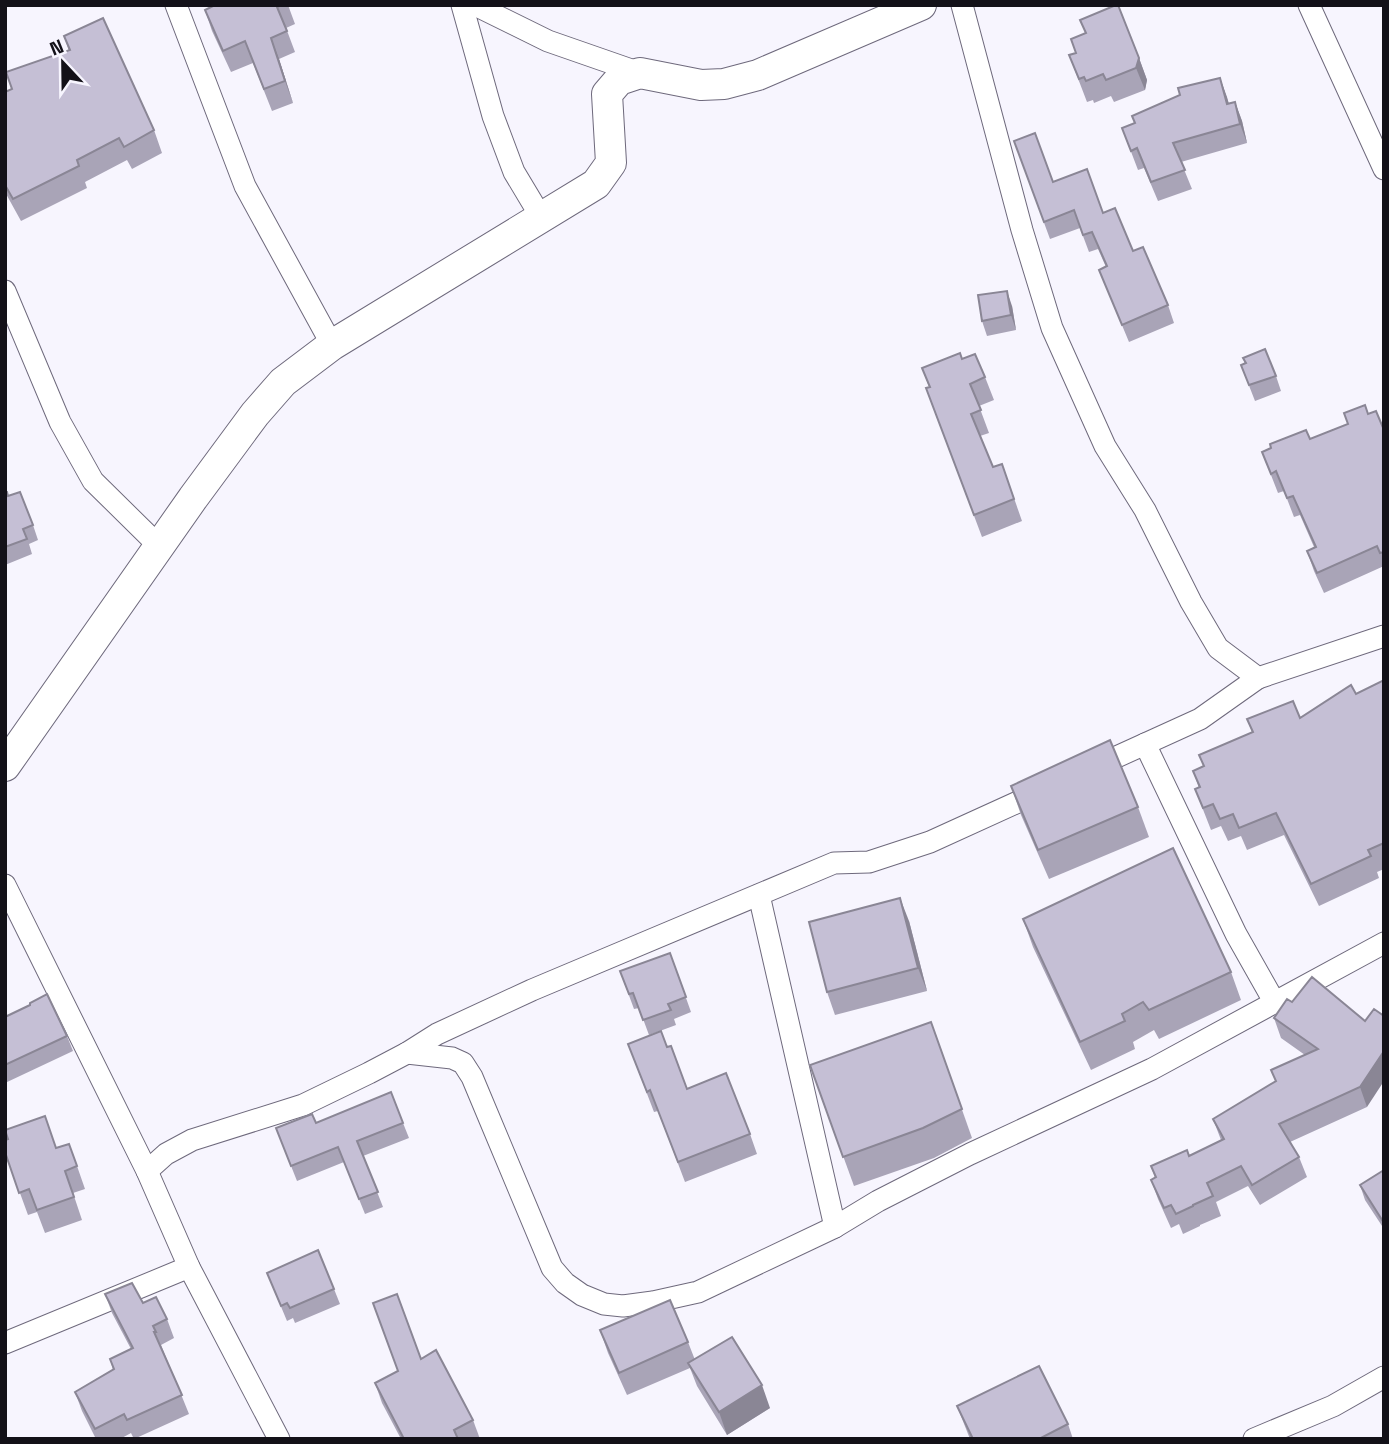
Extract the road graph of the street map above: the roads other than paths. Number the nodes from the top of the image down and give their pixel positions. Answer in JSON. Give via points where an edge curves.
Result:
{"nodes":[{"id":1,"x":176,"y":5,"type":"edge"},
{"id":2,"x":461,"y":5,"type":"edge"},
{"id":3,"x":475,"y":5,"type":"edge"},
{"id":4,"x":920,"y":5,"type":"edge"},
{"id":5,"x":962,"y":5,"type":"edge"},
{"id":6,"x":1309,"y":5,"type":"edge"},
{"id":7,"x":640,"y":73,"type":"junction"},
{"id":8,"x":1384,"y":169,"type":"edge"},
{"id":9,"x":541,"y":217,"type":"junction"},
{"id":10,"x":5,"y":291,"type":"edge"},
{"id":11,"x":332,"y":345,"type":"junction"},
{"id":12,"x":160,"y":547,"type":"junction"},
{"id":13,"x":1384,"y":636,"type":"edge"},
{"id":14,"x":1258,"y":678,"type":"junction"},
{"id":15,"x":1145,"y":744,"type":"junction"},
{"id":16,"x":5,"y":766,"type":"edge"},
{"id":17,"x":5,"y":885,"type":"edge"},
{"id":18,"x":759,"y":895,"type":"junction"},
{"id":19,"x":1384,"y":943,"type":"edge"},
{"id":20,"x":1275,"y":1003,"type":"junction"},
{"id":21,"x":407,"y":1053,"type":"junction"},
{"id":22,"x":146,"y":1171,"type":"junction"},
{"id":23,"x":835,"y":1227,"type":"junction"},
{"id":24,"x":189,"y":1266,"type":"junction"},
{"id":25,"x":5,"y":1343,"type":"edge"},
{"id":26,"x":1384,"y":1377,"type":"edge"},
{"id":27,"x":279,"y":1439,"type":"edge"},
{"id":28,"x":1254,"y":1439,"type":"edge"}],
"edges":[{"from":1,"to":11,"type":"street","via":[[245,186]]},
{"from":2,"to":9,"type":"street","via":[[497,127],[514,172]]},
{"from":3,"to":7,"type":"street","via":[[548,41]]},
{"from":4,"to":7,"type":"street","via":[[758,75],[724,84],[701,85]]},
{"from":5,"to":14,"type":"street","via":[[1021,230],[1052,328],[1105,446],[1145,510],[1217,649]]},
{"from":6,"to":8,"type":"street"},
{"from":7,"to":9,"type":"street","via":[[619,80],[607,94],[611,163],[596,184]]},
{"from":9,"to":11,"type":"street"},
{"from":10,"to":12,"type":"street","via":[[60,422],[93,481]]},
{"from":11,"to":12,"type":"street","via":[[283,382],[255,414]]},
{"from":12,"to":16,"type":"street"},
{"from":13,"to":14,"type":"street"},
{"from":14,"to":15,"type":"street","via":[[1200,719]]},
{"from":15,"to":18,"type":"street","via":[[930,842],[869,862],[834,863]]},
{"from":15,"to":20,"type":"street","via":[[1236,934]]},
{"from":17,"to":22,"type":"street"},
{"from":18,"to":21,"type":"street","via":[[532,990]]},
{"from":18,"to":23,"type":"street"},
{"from":19,"to":20,"type":"street"},
{"from":20,"to":23,"type":"street","via":[[1152,1069],[925,1176]]},
{"from":21,"to":22,"type":"street","via":[[303,1105],[192,1140]]},
{"from":21,"to":23,"type":"street","via":[[463,1063],[552,1268],[582,1295],[604,1304],[623,1306],[698,1292]]},
{"from":22,"to":24,"type":"street"},
{"from":24,"to":25,"type":"street"},
{"from":24,"to":27,"type":"street"},
{"from":26,"to":28,"type":"street","via":[[1333,1406]]}]}
